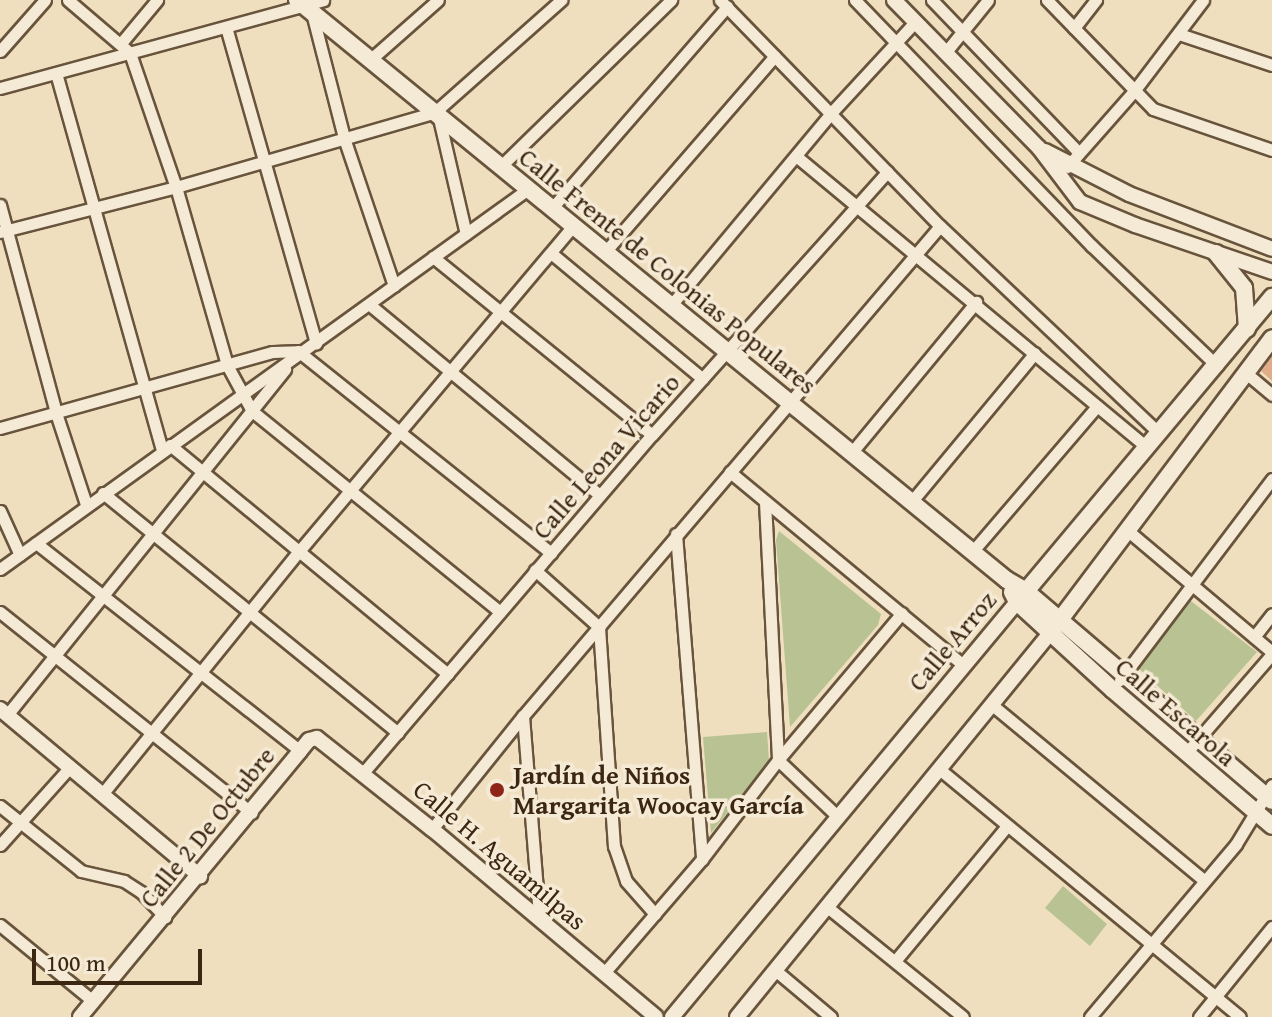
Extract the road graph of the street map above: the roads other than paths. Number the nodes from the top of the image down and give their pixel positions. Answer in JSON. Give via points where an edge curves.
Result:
{"nodes":[{"id":1,"x":45,"y":0,"type":"edge"},
{"id":2,"x":68,"y":0,"type":"edge"},
{"id":3,"x":157,"y":0,"type":"edge"},
{"id":4,"x":438,"y":0,"type":"edge"},
{"id":5,"x":561,"y":0,"type":"edge"},
{"id":6,"x":671,"y":0,"type":"edge"},
{"id":7,"x":855,"y":0,"type":"edge"},
{"id":8,"x":894,"y":0,"type":"edge"},
{"id":9,"x":932,"y":0,"type":"edge"},
{"id":10,"x":988,"y":0,"type":"edge"},
{"id":11,"x":1047,"y":0,"type":"edge"},
{"id":12,"x":1096,"y":0,"type":"edge"},
{"id":13,"x":1203,"y":0,"type":"edge"},
{"id":14,"x":724,"y":3,"type":"edge"},
{"id":15,"x":307,"y":4,"type":"edge"},
{"id":16,"x":915,"y":22,"type":"junction"},
{"id":17,"x":226,"y":27,"type":"junction"},
{"id":18,"x":1074,"y":28,"type":"junction"},
{"id":19,"x":963,"y":33,"type":"junction"},
{"id":20,"x":1179,"y":34,"type":"junction"},
{"id":21,"x":122,"y":42,"type":"junction"},
{"id":22,"x":897,"y":42,"type":"junction"},
{"id":23,"x":0,"y":51,"type":"edge"},
{"id":24,"x":130,"y":53,"type":"junction"},
{"id":25,"x":945,"y":53,"type":"junction"},
{"id":26,"x":775,"y":56,"type":"junction"},
{"id":27,"x":371,"y":59,"type":"junction"},
{"id":28,"x":1272,"y":65,"type":"edge"},
{"id":29,"x":56,"y":73,"type":"junction"},
{"id":30,"x":0,"y":88,"type":"edge"},
{"id":31,"x":1134,"y":91,"type":"junction"},
{"id":32,"x":437,"y":113,"type":"junction"},
{"id":33,"x":831,"y":113,"type":"junction"},
{"id":34,"x":344,"y":138,"type":"junction"},
{"id":35,"x":1272,"y":150,"type":"edge"},
{"id":36,"x":796,"y":156,"type":"junction"},
{"id":37,"x":262,"y":161,"type":"junction"},
{"id":38,"x":1070,"y":164,"type":"junction"},
{"id":39,"x":501,"y":166,"type":"junction"},
{"id":40,"x":887,"y":172,"type":"junction"},
{"id":41,"x":176,"y":187,"type":"junction"},
{"id":42,"x":528,"y":189,"type":"junction"},
{"id":43,"x":0,"y":205,"type":"edge"},
{"id":44,"x":857,"y":205,"type":"junction"},
{"id":45,"x":552,"y":208,"type":"junction"},
{"id":46,"x":92,"y":209,"type":"junction"},
{"id":47,"x":573,"y":226,"type":"junction"},
{"id":48,"x":940,"y":226,"type":"junction"},
{"id":49,"x":3,"y":231,"type":"edge"},
{"id":50,"x":466,"y":234,"type":"junction"},
{"id":51,"x":1272,"y":249,"type":"edge"},
{"id":52,"x":605,"y":252,"type":"junction"},
{"id":53,"x":551,"y":253,"type":"junction"},
{"id":54,"x":916,"y":253,"type":"junction"},
{"id":55,"x":1216,"y":253,"type":"junction"},
{"id":56,"x":433,"y":257,"type":"junction"},
{"id":57,"x":1272,"y":272,"type":"edge"},
{"id":58,"x":394,"y":286,"type":"junction"},
{"id":59,"x":1272,"y":297,"type":"edge"},
{"id":60,"x":976,"y":302,"type":"junction"},
{"id":61,"x":672,"y":304,"type":"junction"},
{"id":62,"x":370,"y":305,"type":"junction"},
{"id":63,"x":501,"y":315,"type":"junction"},
{"id":64,"x":1247,"y":329,"type":"junction"},
{"id":65,"x":1272,"y":338,"type":"edge"},
{"id":66,"x":316,"y":343,"type":"junction"},
{"id":67,"x":728,"y":352,"type":"junction"},
{"id":68,"x":1035,"y":353,"type":"junction"},
{"id":69,"x":297,"y":356,"type":"junction"},
{"id":70,"x":227,"y":365,"type":"junction"},
{"id":71,"x":1217,"y":366,"type":"junction"},
{"id":72,"x":452,"y":373,"type":"junction"},
{"id":73,"x":1246,"y":373,"type":"junction"},
{"id":74,"x":703,"y":379,"type":"junction"},
{"id":75,"x":144,"y":390,"type":"junction"},
{"id":76,"x":242,"y":395,"type":"junction"},
{"id":77,"x":1272,"y":395,"type":"edge"},
{"id":78,"x":791,"y":402,"type":"junction"},
{"id":79,"x":1097,"y":406,"type":"junction"},
{"id":80,"x":252,"y":411,"type":"junction"},
{"id":81,"x":56,"y":413,"type":"junction"},
{"id":82,"x":0,"y":428,"type":"edge"},
{"id":83,"x":1159,"y":433,"type":"junction"},
{"id":84,"x":401,"y":434,"type":"junction"},
{"id":85,"x":652,"y":435,"type":"junction"},
{"id":86,"x":1147,"y":447,"type":"junction"},
{"id":87,"x":166,"y":448,"type":"junction"},
{"id":88,"x":852,"y":452,"type":"junction"},
{"id":89,"x":204,"y":472,"type":"junction"},
{"id":90,"x":730,"y":472,"type":"junction"},
{"id":91,"x":1272,"y":479,"type":"edge"},
{"id":92,"x":349,"y":491,"type":"junction"},
{"id":93,"x":103,"y":493,"type":"junction"},
{"id":94,"x":600,"y":495,"type":"junction"},
{"id":95,"x":912,"y":501,"type":"junction"},
{"id":96,"x":765,"y":502,"type":"junction"},
{"id":97,"x":86,"y":504,"type":"junction"},
{"id":98,"x":0,"y":511,"type":"edge"},
{"id":99,"x":1127,"y":530,"type":"junction"},
{"id":100,"x":676,"y":534,"type":"junction"},
{"id":101,"x":152,"y":535,"type":"junction"},
{"id":102,"x":36,"y":543,"type":"junction"},
{"id":103,"x":300,"y":550,"type":"junction"},
{"id":104,"x":972,"y":552,"type":"junction"},
{"id":105,"x":551,"y":553,"type":"junction"},
{"id":106,"x":20,"y":555,"type":"junction"},
{"id":107,"x":0,"y":569,"type":"edge"},
{"id":108,"x":535,"y":570,"type":"junction"},
{"id":109,"x":1190,"y":585,"type":"junction"},
{"id":110,"x":102,"y":596,"type":"junction"},
{"id":111,"x":1021,"y":596,"type":"junction"},
{"id":112,"x":0,"y":612,"type":"edge"},
{"id":113,"x":500,"y":612,"type":"junction"},
{"id":114,"x":249,"y":613,"type":"junction"},
{"id":115,"x":902,"y":613,"type":"junction"},
{"id":116,"x":1272,"y":614,"type":"edge"},
{"id":117,"x":1055,"y":626,"type":"junction"},
{"id":118,"x":599,"y":627,"type":"junction"},
{"id":119,"x":1254,"y":637,"type":"junction"},
{"id":120,"x":1272,"y":653,"type":"edge"},
{"id":121,"x":54,"y":656,"type":"junction"},
{"id":122,"x":963,"y":665,"type":"junction"},
{"id":123,"x":200,"y":673,"type":"junction"},
{"id":124,"x":448,"y":674,"type":"junction"},
{"id":125,"x":1124,"y":674,"type":"junction"},
{"id":126,"x":1113,"y":690,"type":"junction"},
{"id":127,"x":991,"y":704,"type":"junction"},
{"id":128,"x":4,"y":712,"type":"edge"},
{"id":129,"x":523,"y":716,"type":"junction"},
{"id":130,"x":152,"y":732,"type":"junction"},
{"id":131,"x":398,"y":733,"type":"junction"},
{"id":132,"x":1198,"y":738,"type":"junction"},
{"id":133,"x":304,"y":746,"type":"junction"},
{"id":134,"x":1187,"y":752,"type":"junction"},
{"id":135,"x":778,"y":760,"type":"junction"},
{"id":136,"x":70,"y":767,"type":"junction"},
{"id":137,"x":938,"y":768,"type":"junction"},
{"id":138,"x":362,"y":774,"type":"junction"},
{"id":139,"x":103,"y":793,"type":"junction"},
{"id":140,"x":1270,"y":794,"type":"edge"},
{"id":141,"x":0,"y":806,"type":"edge"},
{"id":142,"x":252,"y":813,"type":"junction"},
{"id":143,"x":1257,"y":813,"type":"junction"},
{"id":144,"x":836,"y":815,"type":"junction"},
{"id":145,"x":19,"y":822,"type":"junction"},
{"id":146,"x":1007,"y":826,"type":"junction"},
{"id":147,"x":1272,"y":826,"type":"edge"},
{"id":148,"x":432,"y":829,"type":"junction"},
{"id":149,"x":0,"y":845,"type":"edge"},
{"id":150,"x":702,"y":859,"type":"junction"},
{"id":151,"x":200,"y":876,"type":"junction"},
{"id":152,"x":1204,"y":880,"type":"junction"},
{"id":153,"x":826,"y":906,"type":"junction"},
{"id":154,"x":655,"y":914,"type":"junction"},
{"id":155,"x":165,"y":917,"type":"junction"},
{"id":156,"x":539,"y":917,"type":"junction"},
{"id":157,"x":0,"y":925,"type":"edge"},
{"id":158,"x":1272,"y":927,"type":"edge"},
{"id":159,"x":1152,"y":942,"type":"junction"},
{"id":160,"x":895,"y":961,"type":"junction"},
{"id":161,"x":775,"y":970,"type":"junction"},
{"id":162,"x":604,"y":973,"type":"junction"},
{"id":163,"x":1216,"y":997,"type":"junction"},
{"id":164,"x":93,"y":1001,"type":"junction"},
{"id":165,"x":80,"y":1017,"type":"edge"},
{"id":166,"x":656,"y":1017,"type":"edge"},
{"id":167,"x":672,"y":1017,"type":"edge"},
{"id":168,"x":737,"y":1017,"type":"edge"},
{"id":169,"x":831,"y":1017,"type":"edge"},
{"id":170,"x":963,"y":1017,"type":"edge"},
{"id":171,"x":1090,"y":1017,"type":"edge"},
{"id":172,"x":1199,"y":1017,"type":"edge"},
{"id":173,"x":1240,"y":1017,"type":"edge"}],
"edges":[{"from":1,"to":23,"type":"street"},
{"from":2,"to":21,"type":"street"},
{"from":3,"to":21,"type":"street"},
{"from":4,"to":27,"type":"street"},
{"from":5,"to":32,"type":"street"},
{"from":6,"to":39,"type":"street"},
{"from":7,"to":22,"type":"street"},
{"from":8,"to":16,"type":"street"},
{"from":9,"to":19,"type":"street"},
{"from":10,"to":19,"type":"street"},
{"from":11,"to":18,"type":"street"},
{"from":12,"to":18,"type":"street"},
{"from":13,"to":20,"type":"street"},
{"from":14,"to":26,"type":"street"},
{"from":14,"to":45,"type":"street"},
{"from":15,"to":17,"type":"street"},
{"from":15,"to":27,"type":"main road","name":"Calle Frente de Colonias Populares"},
{"from":15,"to":34,"type":"street"},
{"from":16,"to":22,"type":"street"},
{"from":16,"to":25,"type":"street"},
{"from":17,"to":24,"type":"street"},
{"from":17,"to":37,"type":"street"},
{"from":18,"to":31,"type":"street"},
{"from":19,"to":25,"type":"street"},
{"from":19,"to":38,"type":"street"},
{"from":20,"to":28,"type":"street"},
{"from":20,"to":31,"type":"street"},
{"from":21,"to":24,"type":"street"},
{"from":22,"to":33,"type":"street"},
{"from":22,"to":71,"type":"street","via":[[1092,246]]},
{"from":24,"to":29,"type":"street"},
{"from":24,"to":41,"type":"street"},
{"from":25,"to":38,"type":"street","via":[[1039,148]]},
{"from":26,"to":33,"type":"street"},
{"from":26,"to":52,"type":"street"},
{"from":27,"to":32,"type":"main road","name":"Calle Frente de Colonias Populares"},
{"from":29,"to":30,"type":"street"},
{"from":29,"to":46,"type":"street"},
{"from":31,"to":35,"type":"street","via":[[1161,113]]},
{"from":31,"to":38,"type":"street"},
{"from":32,"to":34,"type":"street"},
{"from":32,"to":39,"type":"main road","name":"Calle Frente de Colonias Populares"},
{"from":32,"to":50,"type":"street"},
{"from":33,"to":36,"type":"street"},
{"from":33,"to":40,"type":"street"},
{"from":34,"to":37,"type":"street"},
{"from":34,"to":58,"type":"street"},
{"from":36,"to":44,"type":"street"},
{"from":36,"to":61,"type":"street"},
{"from":37,"to":41,"type":"street"},
{"from":37,"to":66,"type":"street"},
{"from":38,"to":51,"type":"street","via":[[1129,194]]},
{"from":38,"to":55,"type":"street","via":[[1088,207]]},
{"from":39,"to":42,"type":"main road","name":"Calle Frente de Colonias Populares"},
{"from":40,"to":44,"type":"street","name":"Calle Leona Vicario"},
{"from":40,"to":48,"type":"street"},
{"from":41,"to":46,"type":"street"},
{"from":41,"to":70,"type":"street"},
{"from":42,"to":45,"type":"main road","name":"Calle Frente de Colonias Populares"},
{"from":42,"to":50,"type":"street"},
{"from":43,"to":49,"type":"street"},
{"from":44,"to":54,"type":"street"},
{"from":44,"to":67,"type":"street","name":"Calle Leona Vicario"},
{"from":45,"to":47,"type":"main road","name":"Calle Frente de Colonias Populares"},
{"from":46,"to":49,"type":"street"},
{"from":46,"to":75,"type":"street"},
{"from":47,"to":52,"type":"main road","name":"Calle Frente de Colonias Populares"},
{"from":47,"to":53,"type":"street"},
{"from":48,"to":54,"type":"street"},
{"from":48,"to":83,"type":"street"},
{"from":49,"to":81,"type":"street"},
{"from":50,"to":56,"type":"street"},
{"from":52,"to":61,"type":"main road","name":"Calle Frente de Colonias Populares"},
{"from":53,"to":63,"type":"street"},
{"from":53,"to":74,"type":"street"},
{"from":54,"to":60,"type":"street"},
{"from":54,"to":78,"type":"street"},
{"from":55,"to":57,"type":"street"},
{"from":55,"to":64,"type":"main road","via":[[1244,288]]},
{"from":56,"to":58,"type":"street"},
{"from":56,"to":63,"type":"street"},
{"from":58,"to":62,"type":"street"},
{"from":59,"to":64,"type":"main road","name":"Calle Arroz"},
{"from":60,"to":68,"type":"street"},
{"from":60,"to":88,"type":"street"},
{"from":61,"to":67,"type":"main road","name":"Calle Frente de Colonias Populares"},
{"from":62,"to":66,"type":"street"},
{"from":62,"to":72,"type":"street"},
{"from":63,"to":72,"type":"street"},
{"from":63,"to":85,"type":"street"},
{"from":64,"to":71,"type":"main road","name":"Calle Arroz"},
{"from":65,"to":73,"type":"main road"},
{"from":66,"to":69,"type":"street"},
{"from":67,"to":74,"type":"street","name":"Calle Leona Vicario"},
{"from":67,"to":78,"type":"main road","name":"Calle Frente de Colonias Populares"},
{"from":68,"to":79,"type":"street"},
{"from":68,"to":95,"type":"street"},
{"from":69,"to":70,"type":"street","via":[[273,352]]},
{"from":69,"to":76,"type":"street"},
{"from":69,"to":80,"type":"street"},
{"from":69,"to":84,"type":"street"},
{"from":70,"to":75,"type":"street"},
{"from":70,"to":76,"type":"street"},
{"from":71,"to":83,"type":"main road","name":"Calle Arroz"},
{"from":72,"to":84,"type":"street"},
{"from":72,"to":94,"type":"street"},
{"from":73,"to":77,"type":"street"},
{"from":73,"to":99,"type":"main road"},
{"from":74,"to":85,"type":"street","name":"Calle Leona Vicario"},
{"from":75,"to":81,"type":"street"},
{"from":75,"to":87,"type":"street"},
{"from":76,"to":80,"type":"street"},
{"from":76,"to":87,"type":"street"},
{"from":78,"to":88,"type":"main road","name":"Calle Frente de Colonias Populares"},
{"from":78,"to":90,"type":"street"},
{"from":79,"to":86,"type":"street"},
{"from":79,"to":104,"type":"street"},
{"from":80,"to":89,"type":"street"},
{"from":80,"to":92,"type":"street"},
{"from":81,"to":82,"type":"street"},
{"from":81,"to":97,"type":"street"},
{"from":83,"to":86,"type":"main road","name":"Calle Arroz"},
{"from":84,"to":92,"type":"street"},
{"from":84,"to":105,"type":"street"},
{"from":85,"to":94,"type":"street","name":"Calle Leona Vicario"},
{"from":86,"to":111,"type":"main road","name":"Calle Arroz"},
{"from":87,"to":89,"type":"street"},
{"from":87,"to":93,"type":"street"},
{"from":88,"to":95,"type":"main road","name":"Calle Frente de Colonias Populares"},
{"from":89,"to":101,"type":"street"},
{"from":89,"to":103,"type":"street"},
{"from":90,"to":96,"type":"street"},
{"from":90,"to":100,"type":"street"},
{"from":91,"to":109,"type":"street"},
{"from":92,"to":103,"type":"street"},
{"from":92,"to":113,"type":"street"},
{"from":93,"to":97,"type":"street"},
{"from":93,"to":101,"type":"street"},
{"from":94,"to":105,"type":"street","name":"Calle Leona Vicario"},
{"from":95,"to":104,"type":"main road","name":"Calle Frente de Colonias Populares"},
{"from":96,"to":115,"type":"street"},
{"from":96,"to":135,"type":"street"},
{"from":97,"to":102,"type":"street"},
{"from":98,"to":106,"type":"street"},
{"from":99,"to":109,"type":"street"},
{"from":99,"to":117,"type":"main road"},
{"from":100,"to":118,"type":"street"},
{"from":100,"to":150,"type":"street"},
{"from":101,"to":110,"type":"street"},
{"from":101,"to":114,"type":"street"},
{"from":102,"to":106,"type":"street"},
{"from":102,"to":110,"type":"street"},
{"from":103,"to":114,"type":"street"},
{"from":103,"to":124,"type":"street"},
{"from":104,"to":111,"type":"main road","name":"Calle Frente de Colonias Populares"},
{"from":105,"to":108,"type":"street","name":"Calle Leona Vicario"},
{"from":106,"to":107,"type":"street"},
{"from":108,"to":113,"type":"street","name":"Calle Leona Vicario"},
{"from":108,"to":118,"type":"street"},
{"from":109,"to":119,"type":"street"},
{"from":109,"to":125,"type":"street"},
{"from":110,"to":121,"type":"street"},
{"from":110,"to":123,"type":"street"},
{"from":111,"to":117,"type":"main road","name":"Calle Frente de Colonias Populares"},
{"from":111,"to":122,"type":"street","name":"Calle Arroz"},
{"from":112,"to":121,"type":"street"},
{"from":113,"to":124,"type":"street","name":"Calle Leona Vicario"},
{"from":114,"to":123,"type":"street"},
{"from":114,"to":131,"type":"street"},
{"from":115,"to":122,"type":"street"},
{"from":115,"to":135,"type":"street"},
{"from":116,"to":119,"type":"street"},
{"from":117,"to":125,"type":"main road","name":"Calle Escarola"},
{"from":117,"to":126,"type":"main road","name":"Calle Escarola"},
{"from":117,"to":127,"type":"street"},
{"from":118,"to":129,"type":"street"},
{"from":118,"to":154,"type":"street","via":[[614,846],[626,881]]},
{"from":119,"to":120,"type":"street"},
{"from":120,"to":132,"type":"street"},
{"from":121,"to":128,"type":"street"},
{"from":121,"to":130,"type":"street"},
{"from":122,"to":144,"type":"street","name":"Calle Arroz"},
{"from":123,"to":130,"type":"street"},
{"from":123,"to":133,"type":"street"},
{"from":124,"to":131,"type":"street","name":"Calle Leona Vicario"},
{"from":125,"to":126,"type":"street"},
{"from":125,"to":132,"type":"main road","name":"Calle Escarola"},
{"from":126,"to":134,"type":"main road","name":"Calle Escarola"},
{"from":127,"to":137,"type":"street"},
{"from":127,"to":152,"type":"street"},
{"from":128,"to":136,"type":"street"},
{"from":129,"to":148,"type":"street"},
{"from":129,"to":156,"type":"street"},
{"from":130,"to":139,"type":"street"},
{"from":130,"to":142,"type":"street"},
{"from":131,"to":138,"type":"street","name":"Calle Leona Vicario"},
{"from":132,"to":134,"type":"street"},
{"from":132,"to":140,"type":"main road","name":"Calle Escarola"},
{"from":133,"to":138,"type":"street","name":"Calle H. Aguamilpas","via":[[317,738]]},
{"from":133,"to":142,"type":"street","name":"Calle 2 De Octubre"},
{"from":134,"to":143,"type":"main road","name":"Calle Escarola"},
{"from":135,"to":144,"type":"street"},
{"from":135,"to":150,"type":"street"},
{"from":136,"to":139,"type":"street"},
{"from":136,"to":145,"type":"street"},
{"from":137,"to":146,"type":"street"},
{"from":137,"to":153,"type":"street"},
{"from":138,"to":148,"type":"street","name":"Calle H. Aguamilpas"},
{"from":139,"to":151,"type":"street"},
{"from":140,"to":143,"type":"street"},
{"from":141,"to":145,"type":"street"},
{"from":142,"to":151,"type":"street","name":"Calle 2 De Octubre"},
{"from":143,"to":147,"type":"main road","name":"Calle Escarola"},
{"from":143,"to":152,"type":"street"},
{"from":144,"to":167,"type":"street","name":"Calle Arroz"},
{"from":145,"to":149,"type":"street"},
{"from":145,"to":155,"type":"street","via":[[81,871],[133,887]]},
{"from":146,"to":159,"type":"street"},
{"from":146,"to":160,"type":"street"},
{"from":148,"to":156,"type":"street","name":"Calle H. Aguamilpas"},
{"from":150,"to":154,"type":"street"},
{"from":151,"to":155,"type":"street","name":"Calle 2 De Octubre"},
{"from":152,"to":159,"type":"street"},
{"from":153,"to":160,"type":"street"},
{"from":153,"to":161,"type":"street"},
{"from":154,"to":162,"type":"street"},
{"from":155,"to":164,"type":"street","name":"Calle 2 De Octubre"},
{"from":156,"to":162,"type":"street","name":"Calle H. Aguamilpas"},
{"from":157,"to":164,"type":"street"},
{"from":158,"to":163,"type":"street"},
{"from":159,"to":163,"type":"street"},
{"from":159,"to":171,"type":"street"},
{"from":160,"to":170,"type":"street"},
{"from":161,"to":168,"type":"street"},
{"from":161,"to":169,"type":"street"},
{"from":162,"to":166,"type":"street","name":"Calle H. Aguamilpas"},
{"from":163,"to":172,"type":"street"},
{"from":163,"to":173,"type":"street"},
{"from":164,"to":165,"type":"street","name":"Calle 2 De Octubre"}]}
